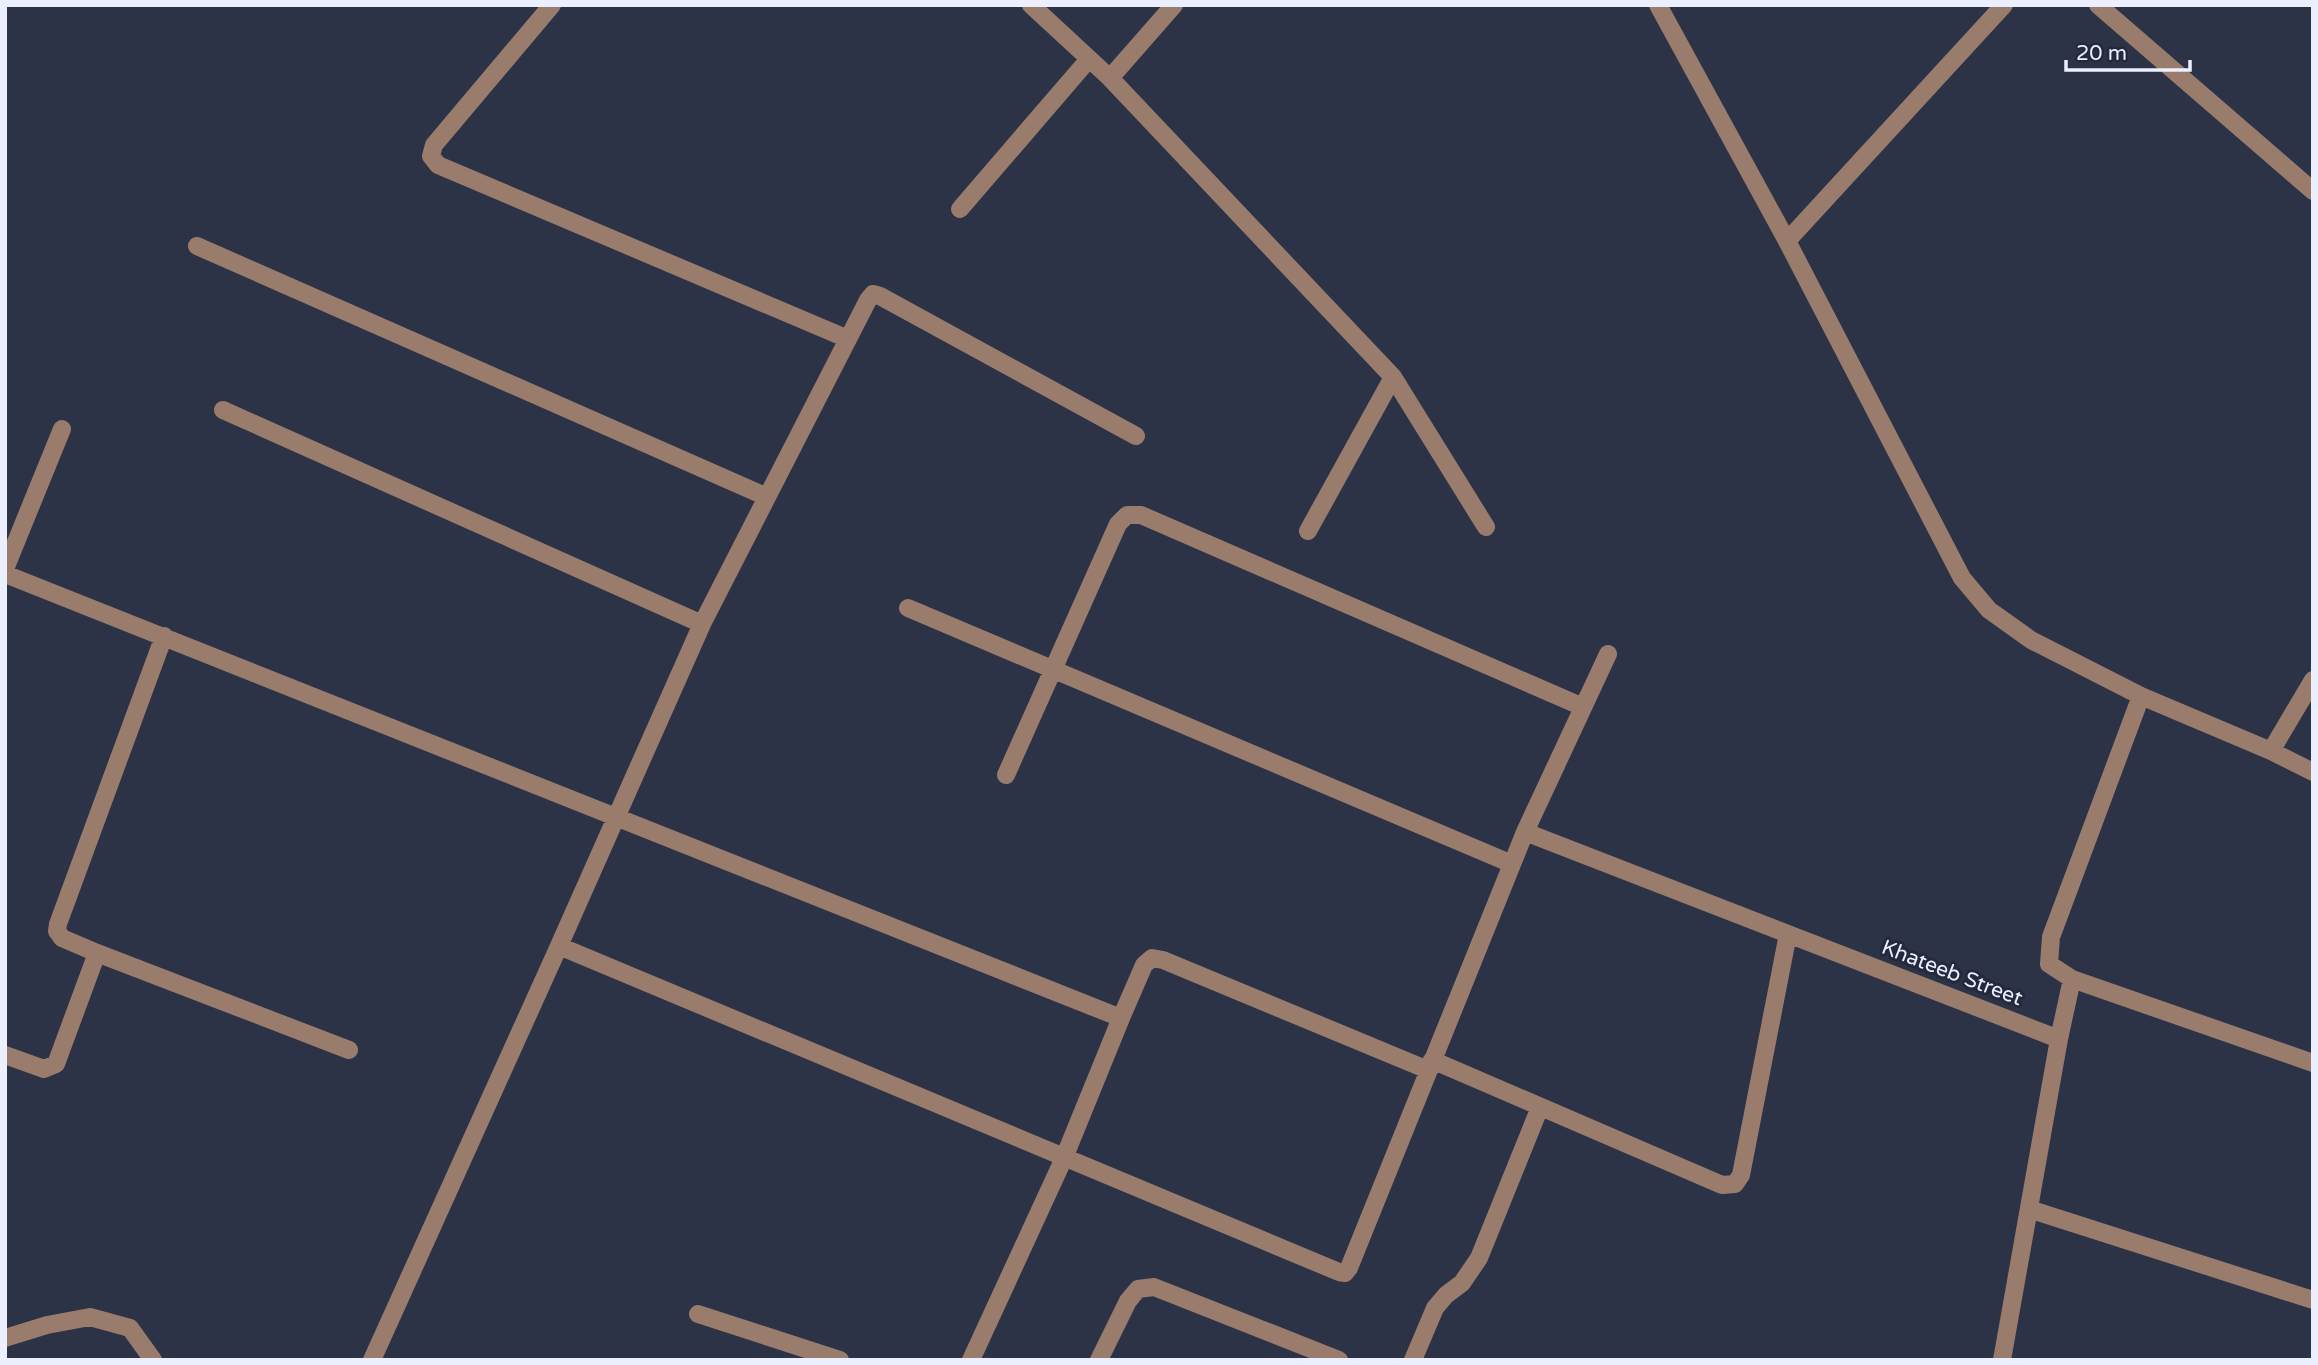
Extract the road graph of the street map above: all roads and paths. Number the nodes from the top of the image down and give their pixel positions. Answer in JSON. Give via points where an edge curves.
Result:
{"nodes":[{"id":1,"x":552,"y":5,"type":"edge"},
{"id":2,"x":1031,"y":5,"type":"edge"},
{"id":3,"x":1174,"y":5,"type":"edge"},
{"id":4,"x":1658,"y":5,"type":"edge"},
{"id":5,"x":2004,"y":5,"type":"edge"},
{"id":6,"x":2098,"y":5,"type":"edge"},
{"id":7,"x":1089,"y":59,"type":"junction"},
{"id":8,"x":1110,"y":78,"type":"junction"},
{"id":9,"x":2313,"y":191,"type":"edge"},
{"id":10,"x":960,"y":208,"type":"dead end"},
{"id":11,"x":1787,"y":241,"type":"junction"},
{"id":12,"x":197,"y":246,"type":"dead end"},
{"id":13,"x":848,"y":339,"type":"junction"},
{"id":14,"x":1393,"y":377,"type":"junction"},
{"id":15,"x":223,"y":410,"type":"dead end"},
{"id":16,"x":62,"y":429,"type":"dead end"},
{"id":17,"x":1136,"y":436,"type":"dead end"},
{"id":18,"x":767,"y":497,"type":"junction"},
{"id":19,"x":1486,"y":527,"type":"dead end"},
{"id":20,"x":1308,"y":531,"type":"dead end"},
{"id":21,"x":5,"y":572,"type":"edge"},
{"id":22,"x":908,"y":608,"type":"dead end"},
{"id":23,"x":702,"y":624,"type":"junction"},
{"id":24,"x":164,"y":636,"type":"junction"},
{"id":25,"x":1608,"y":654,"type":"dead end"},
{"id":26,"x":1053,"y":669,"type":"junction"},
{"id":27,"x":2313,"y":680,"type":"edge"},
{"id":28,"x":2141,"y":696,"type":"junction"},
{"id":29,"x":1583,"y":707,"type":"junction"},
{"id":30,"x":2272,"y":751,"type":"junction"},
{"id":31,"x":2313,"y":772,"type":"edge"},
{"id":32,"x":1006,"y":775,"type":"dead end"},
{"id":33,"x":616,"y":816,"type":"junction"},
{"id":34,"x":1525,"y":832,"type":"junction"},
{"id":35,"x":1512,"y":864,"type":"junction"},
{"id":36,"x":1788,"y":934,"type":"junction"},
{"id":37,"x":559,"y":946,"type":"junction"},
{"id":38,"x":97,"y":953,"type":"junction"},
{"id":39,"x":2072,"y":979,"type":"junction"},
{"id":40,"x":1121,"y":1018,"type":"junction"},
{"id":41,"x":2060,"y":1038,"type":"junction"},
{"id":42,"x":349,"y":1050,"type":"dead end"},
{"id":43,"x":5,"y":1055,"type":"edge"},
{"id":44,"x":2313,"y":1063,"type":"edge"},
{"id":45,"x":1430,"y":1065,"type":"junction"},
{"id":46,"x":1540,"y":1107,"type":"junction"},
{"id":47,"x":1065,"y":1158,"type":"junction"},
{"id":48,"x":2029,"y":1209,"type":"junction"},
{"id":49,"x":2313,"y":1300,"type":"edge"},
{"id":50,"x":698,"y":1314,"type":"dead end"},
{"id":51,"x":5,"y":1338,"type":"edge"},
{"id":52,"x":153,"y":1360,"type":"edge"},
{"id":53,"x":372,"y":1360,"type":"edge"},
{"id":54,"x":840,"y":1360,"type":"edge"},
{"id":55,"x":971,"y":1360,"type":"edge"},
{"id":56,"x":1099,"y":1360,"type":"edge"},
{"id":57,"x":1339,"y":1360,"type":"edge"},
{"id":58,"x":1413,"y":1360,"type":"edge"},
{"id":59,"x":2002,"y":1360,"type":"edge"}],
"edges":[{"from":1,"to":13,"type":"street","via":[[435,145],[431,156],[438,165]]},
{"from":2,"to":7,"type":"street"},
{"from":3,"to":8,"type":"street"},
{"from":4,"to":11,"type":"street"},
{"from":5,"to":11,"type":"street"},
{"from":6,"to":9,"type":"street"},
{"from":7,"to":8,"type":"street"},
{"from":7,"to":10,"type":"street"},
{"from":8,"to":14,"type":"street"},
{"from":11,"to":28,"type":"street","via":[[1962,578],[1989,610],[2031,640]]},
{"from":12,"to":18,"type":"street"},
{"from":13,"to":17,"type":"street","via":[[868,300],[873,294],[880,296]]},
{"from":13,"to":18,"type":"street"},
{"from":14,"to":19,"type":"street"},
{"from":14,"to":20,"type":"street"},
{"from":15,"to":23,"type":"street"},
{"from":16,"to":21,"type":"street"},
{"from":18,"to":23,"type":"street"},
{"from":21,"to":24,"type":"street"},
{"from":22,"to":26,"type":"street"},
{"from":23,"to":33,"type":"street"},
{"from":24,"to":33,"type":"street"},
{"from":24,"to":38,"type":"street","via":[[58,924],[62,938]]},
{"from":25,"to":29,"type":"street"},
{"from":26,"to":29,"type":"street","via":[[1118,524],[1127,515],[1141,515]]},
{"from":26,"to":32,"type":"street"},
{"from":26,"to":35,"type":"street"},
{"from":27,"to":30,"type":"street"},
{"from":28,"to":30,"type":"street"},
{"from":28,"to":39,"type":"street","via":[[2051,937],[2049,964]]},
{"from":29,"to":34,"type":"street"},
{"from":30,"to":31,"type":"street"},
{"from":33,"to":37,"type":"street"},
{"from":33,"to":40,"type":"street"},
{"from":34,"to":35,"type":"street"},
{"from":34,"to":36,"type":"street","name":"Khateeb Street"},
{"from":35,"to":45,"type":"street"},
{"from":36,"to":41,"type":"street","name":"Khateeb Street"},
{"from":36,"to":46,"type":"street","via":[[1741,1175],[1735,1184],[1722,1185]]},
{"from":37,"to":47,"type":"street"},
{"from":37,"to":53,"type":"street"},
{"from":38,"to":42,"type":"street"},
{"from":38,"to":43,"type":"street","via":[[55,1064],[44,1069]]},
{"from":39,"to":41,"type":"street"},
{"from":39,"to":44,"type":"street"},
{"from":40,"to":45,"type":"street","via":[[1144,965],[1152,958]]},
{"from":40,"to":47,"type":"street"},
{"from":41,"to":48,"type":"street"},
{"from":45,"to":46,"type":"street"},
{"from":45,"to":47,"type":"street","via":[[1345,1273]]},
{"from":46,"to":58,"type":"street","via":[[1479,1258],[1462,1283],[1435,1308]]},
{"from":47,"to":55,"type":"street"},
{"from":48,"to":49,"type":"street"},
{"from":48,"to":59,"type":"street"},
{"from":50,"to":54,"type":"street"},
{"from":51,"to":52,"type":"street","via":[[90,1317],[130,1328]]},
{"from":56,"to":57,"type":"street","via":[[1128,1301],[1138,1289],[1154,1287]]}]}
